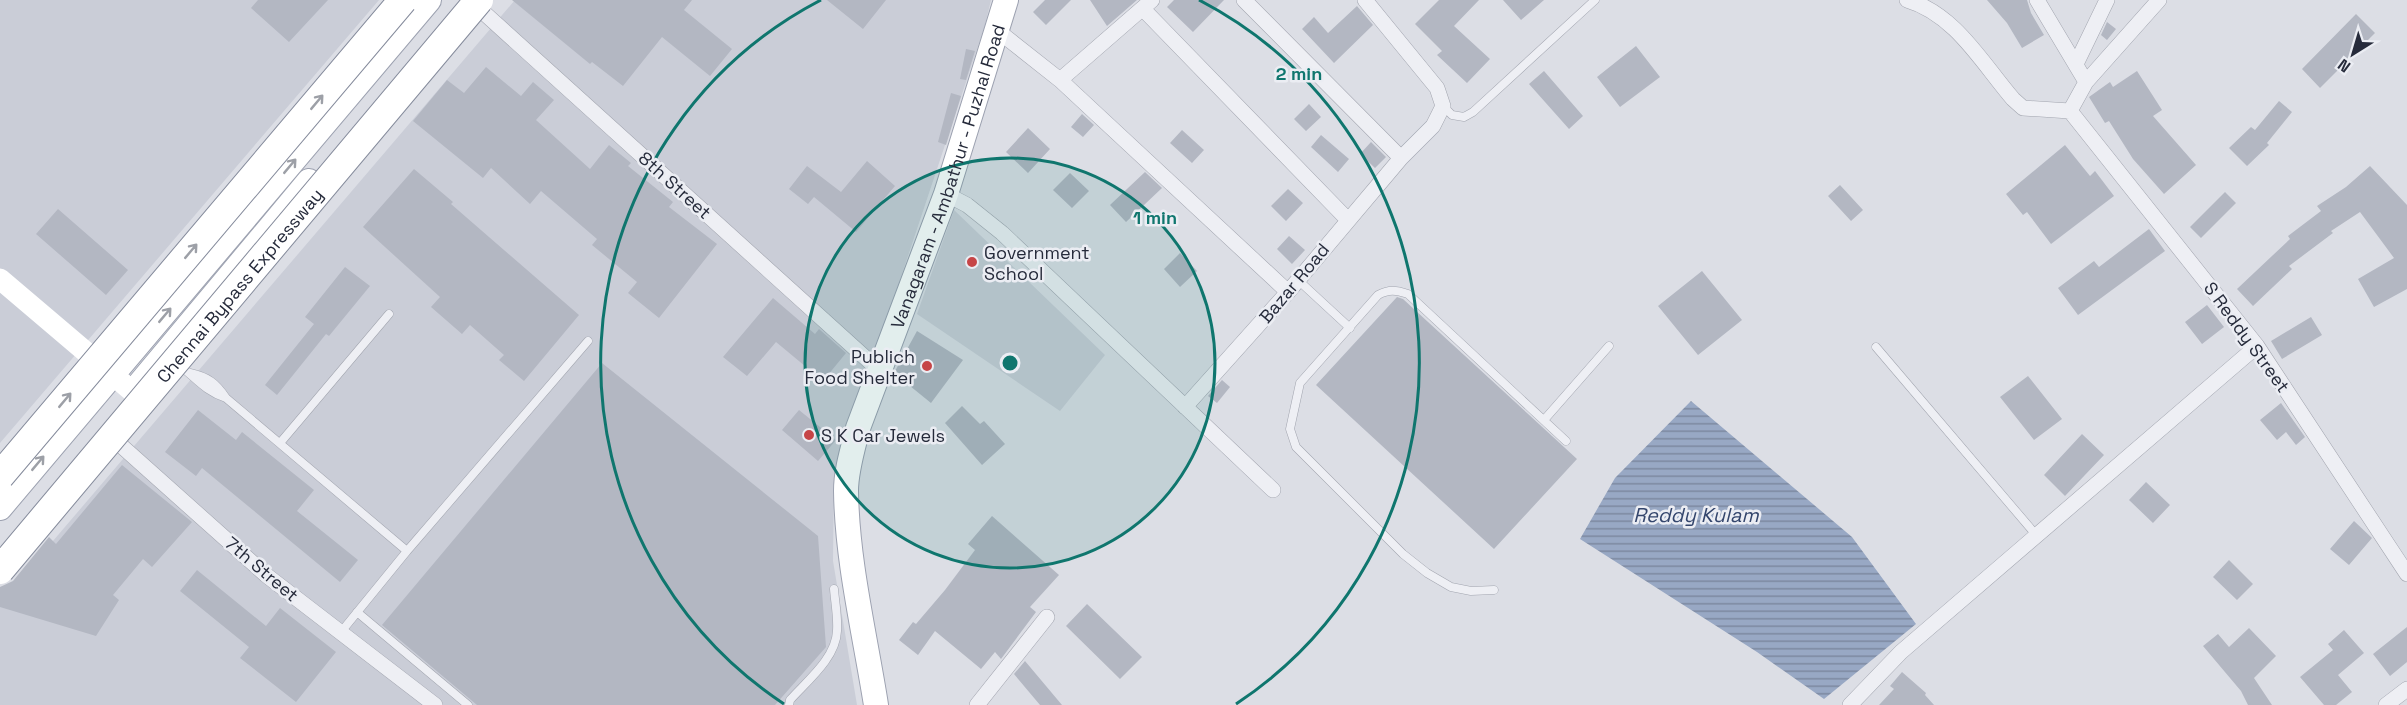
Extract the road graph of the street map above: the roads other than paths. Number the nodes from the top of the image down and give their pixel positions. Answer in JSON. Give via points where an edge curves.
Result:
{"nodes":[{"id":1,"x":403,"y":0,"type":"edge"},
{"id":2,"x":429,"y":0,"type":"edge"},
{"id":3,"x":461,"y":0,"type":"edge"},
{"id":4,"x":470,"y":0,"type":"edge"},
{"id":5,"x":479,"y":0,"type":"edge"},
{"id":6,"x":1006,"y":0,"type":"edge"},
{"id":7,"x":1244,"y":0,"type":"edge"},
{"id":8,"x":1365,"y":0,"type":"edge"},
{"id":9,"x":1595,"y":0,"type":"edge"},
{"id":10,"x":1907,"y":0,"type":"edge"},
{"id":11,"x":2037,"y":0,"type":"edge"},
{"id":12,"x":2107,"y":0,"type":"edge"},
{"id":13,"x":2159,"y":0,"type":"edge"},
{"id":14,"x":1147,"y":4,"type":"edge"},
{"id":15,"x":998,"y":31,"type":"junction"},
{"id":16,"x":2076,"y":64,"type":"junction"},
{"id":17,"x":1060,"y":80,"type":"junction"},
{"id":18,"x":2086,"y":82,"type":"junction"},
{"id":19,"x":1443,"y":106,"type":"junction"},
{"id":20,"x":2070,"y":111,"type":"junction"},
{"id":21,"x":1401,"y":158,"type":"junction"},
{"id":22,"x":946,"y":194,"type":"junction"},
{"id":23,"x":1347,"y":219,"type":"junction"},
{"id":24,"x":0,"y":279,"type":"edge"},
{"id":25,"x":1298,"y":280,"type":"junction"},
{"id":26,"x":1288,"y":292,"type":"junction"},
{"id":27,"x":389,"y":315,"type":"dead end"},
{"id":28,"x":1350,"y":328,"type":"junction"},
{"id":29,"x":588,"y":341,"type":"dead end"},
{"id":30,"x":154,"y":346,"type":"junction"},
{"id":31,"x":1609,"y":346,"type":"dead end"},
{"id":32,"x":2257,"y":346,"type":"junction"},
{"id":33,"x":1876,"y":347,"type":"dead end"},
{"id":34,"x":880,"y":370,"type":"junction"},
{"id":35,"x":112,"y":374,"type":"junction"},
{"id":36,"x":133,"y":392,"type":"junction"},
{"id":37,"x":1185,"y":407,"type":"junction"},
{"id":38,"x":1544,"y":420,"type":"junction"},
{"id":39,"x":103,"y":429,"type":"junction"},
{"id":40,"x":1566,"y":441,"type":"dead end"},
{"id":41,"x":280,"y":443,"type":"junction"},
{"id":42,"x":0,"y":477,"type":"edge"},
{"id":43,"x":1273,"y":490,"type":"dead end"},
{"id":44,"x":0,"y":508,"type":"edge"},
{"id":45,"x":2038,"y":537,"type":"junction"},
{"id":46,"x":407,"y":551,"type":"junction"},
{"id":47,"x":0,"y":552,"type":"edge"},
{"id":48,"x":0,"y":570,"type":"edge"},
{"id":49,"x":2407,"y":574,"type":"edge"},
{"id":50,"x":834,"y":589,"type":"dead end"},
{"id":51,"x":1494,"y":590,"type":"dead end"},
{"id":52,"x":357,"y":612,"type":"junction"},
{"id":53,"x":1047,"y":617,"type":"dead end"},
{"id":54,"x":341,"y":632,"type":"junction"},
{"id":55,"x":2407,"y":688,"type":"edge"},
{"id":56,"x":429,"y":703,"type":"edge"},
{"id":57,"x":468,"y":705,"type":"edge"},
{"id":58,"x":789,"y":705,"type":"edge"},
{"id":59,"x":876,"y":705,"type":"edge"},
{"id":60,"x":977,"y":705,"type":"edge"},
{"id":61,"x":1850,"y":705,"type":"edge"},
{"id":62,"x":2386,"y":705,"type":"edge"}],
"edges":[{"from":42,"to":1,"type":"highway","one_way":true,"bridge":true},
{"from":30,"to":2,"type":"main road","one_way":true},
{"from":3,"to":30,"type":"main road"},
{"from":4,"to":34,"type":"street","name":"8th Street"},
{"from":5,"to":48,"type":"highway","name":"Chennai Bypass Expressway","bridge":true},
{"from":6,"to":15,"type":"main road","name":"Vanagaram - Ambathur - Puzhal Road"},
{"from":7,"to":21,"type":"street"},
{"from":8,"to":19,"type":"street","via":[[1437,88]]},
{"from":9,"to":19,"type":"lane","via":[[1473,111],[1464,117],[1452,115]]},
{"from":10,"to":20,"type":"street","via":[[1934,10],[1949,22],[2023,108]]},
{"from":11,"to":16,"type":"street"},
{"from":12,"to":16,"type":"street"},
{"from":13,"to":18,"type":"street"},
{"from":14,"to":17,"type":"street"},
{"from":14,"to":23,"type":"street"},
{"from":15,"to":17,"type":"street"},
{"from":15,"to":22,"type":"main road","name":"Vanagaram - Ambathur - Puzhal Road"},
{"from":16,"to":18,"type":"street"},
{"from":17,"to":26,"type":"street"},
{"from":18,"to":20,"type":"street"},
{"from":19,"to":21,"type":"street","name":"Bazar Road","via":[[1433,126]]},
{"from":20,"to":32,"type":"street","name":"S Reddy Street"},
{"from":21,"to":23,"type":"street","name":"Bazar Road"},
{"from":22,"to":34,"type":"main road","name":"Vanagaram - Ambathur - Puzhal Road"},
{"from":22,"to":37,"type":"street","via":[[1002,233]]},
{"from":23,"to":25,"type":"street","name":"Bazar Road"},
{"from":24,"to":35,"type":"street"},
{"from":25,"to":26,"type":"street","name":"Bazar Road"},
{"from":25,"to":28,"type":"lane"},
{"from":26,"to":37,"type":"street","name":"Bazar Road"},
{"from":27,"to":41,"type":"lane"},
{"from":28,"to":38,"type":"lane","via":[[1386,290],[1408,294]]},
{"from":28,"to":51,"type":"lane","via":[[1300,383],[1290,429],[1296,447],[1427,573],[1451,586],[1471,591]]},
{"from":29,"to":46,"type":"lane"},
{"from":30,"to":35,"type":"main road"},
{"from":30,"to":36,"type":"main road"},
{"from":30,"to":41,"type":"lane","via":[[190,373],[206,376]]},
{"from":31,"to":38,"type":"lane"},
{"from":32,"to":45,"type":"street"},
{"from":32,"to":49,"type":"street","name":"S Reddy Street"},
{"from":33,"to":45,"type":"lane"},
{"from":34,"to":59,"type":"main road","name":"Vanagaram - Ambathur - Puzhal Road","via":[[858,428],[846,489],[851,552]]},
{"from":35,"to":36,"type":"street"},
{"from":44,"to":35,"type":"main road","one_way":true},
{"from":36,"to":39,"type":"main road"},
{"from":37,"to":43,"type":"street"},
{"from":38,"to":40,"type":"lane"},
{"from":39,"to":47,"type":"main road"},
{"from":39,"to":54,"type":"street","name":"7th Street","via":[[266,574]]},
{"from":41,"to":46,"type":"lane"},
{"from":45,"to":61,"type":"street","via":[[1901,652]]},
{"from":46,"to":52,"type":"lane"},
{"from":50,"to":58,"type":"lane","via":[[834,644],[825,662]]},
{"from":52,"to":54,"type":"lane"},
{"from":52,"to":57,"type":"lane"},
{"from":53,"to":60,"type":"street"},
{"from":54,"to":56,"type":"street","name":"7th Street"},
{"from":55,"to":62,"type":"street"}]}
